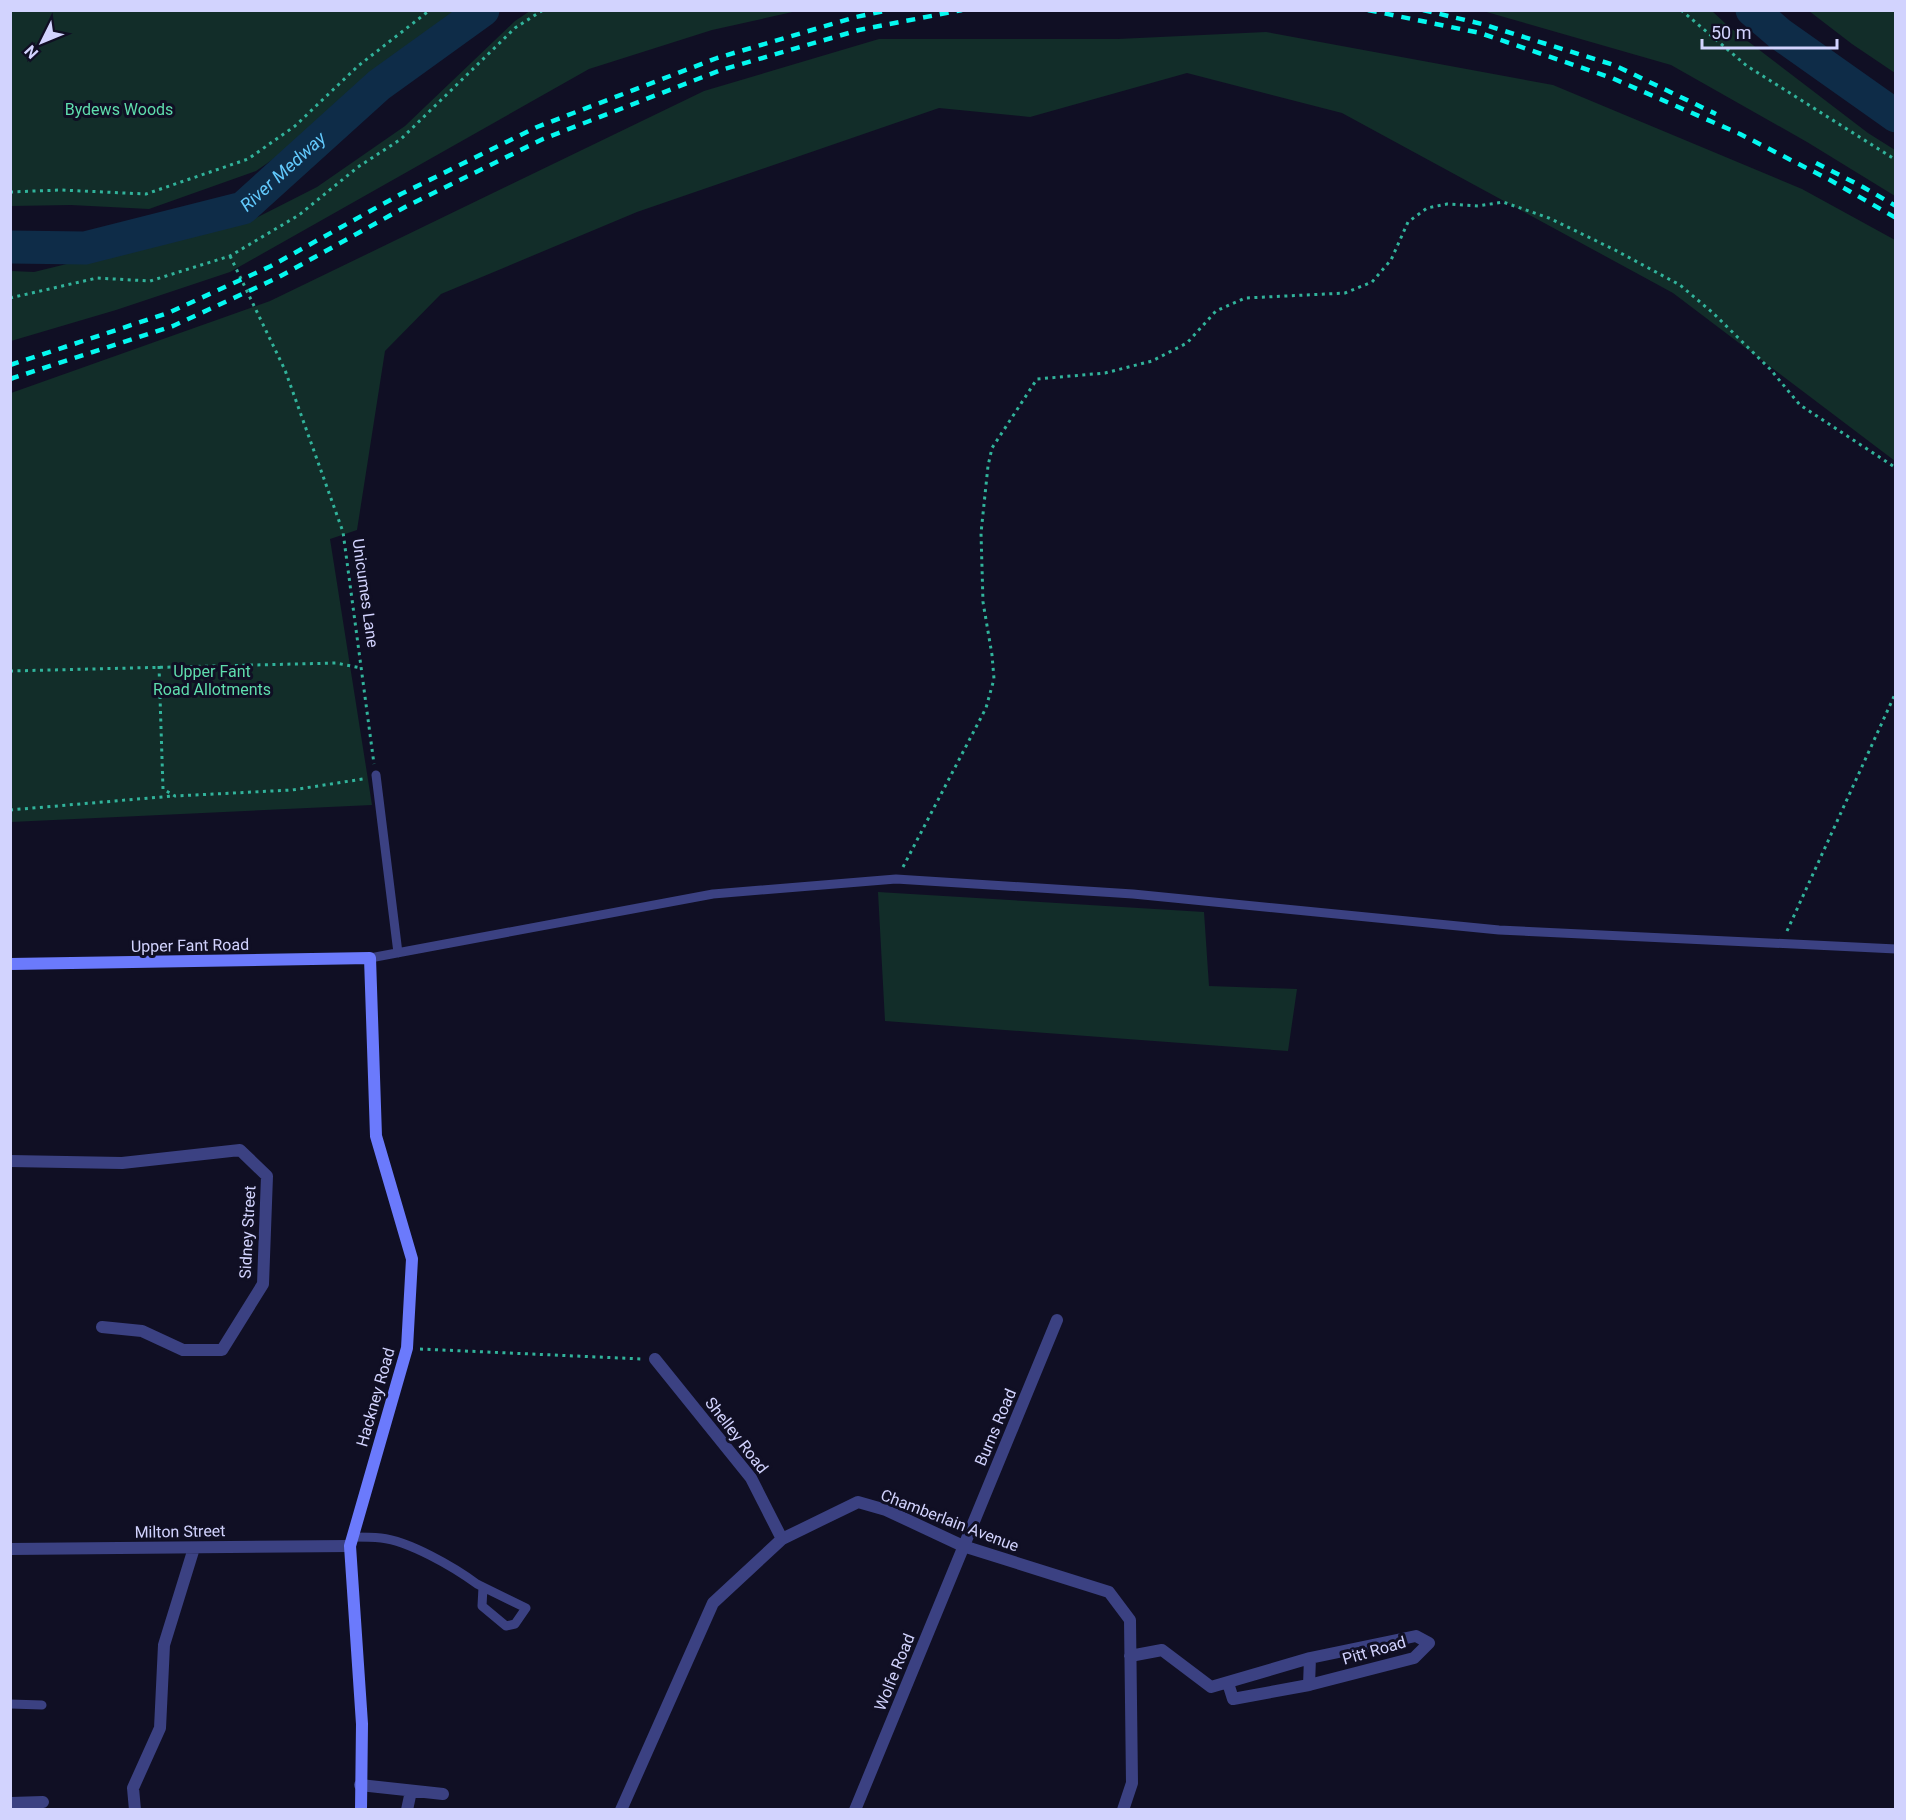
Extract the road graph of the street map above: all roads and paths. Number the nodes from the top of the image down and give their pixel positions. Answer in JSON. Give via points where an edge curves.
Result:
{"nodes":[{"id":1,"x":430,"y":10,"type":"edge"},
{"id":2,"x":543,"y":10,"type":"edge"},
{"id":3,"x":1681,"y":10,"type":"edge"},
{"id":4,"x":1896,"y":160,"type":"edge"},
{"id":5,"x":10,"y":192,"type":"edge"},
{"id":6,"x":230,"y":256,"type":"junction"},
{"id":7,"x":10,"y":298,"type":"edge"},
{"id":8,"x":1896,"y":468,"type":"edge"},
{"id":9,"x":159,"y":666,"type":"junction"},
{"id":10,"x":361,"y":668,"type":"junction"},
{"id":11,"x":10,"y":671,"type":"edge"},
{"id":12,"x":1896,"y":692,"type":"edge"},
{"id":13,"x":376,"y":775,"type":"junction"},
{"id":14,"x":175,"y":796,"type":"junction"},
{"id":15,"x":10,"y":810,"type":"edge"},
{"id":16,"x":896,"y":879,"type":"junction"},
{"id":17,"x":1781,"y":943,"type":"junction"},
{"id":18,"x":1896,"y":949,"type":"edge"},
{"id":19,"x":398,"y":953,"type":"junction"},
{"id":20,"x":370,"y":958,"type":"junction"},
{"id":21,"x":10,"y":964,"type":"edge"},
{"id":22,"x":10,"y":1161,"type":"edge"},
{"id":23,"x":1057,"y":1320,"type":"dead end"},
{"id":24,"x":102,"y":1327,"type":"dead end"},
{"id":25,"x":407,"y":1348,"type":"junction"},
{"id":26,"x":655,"y":1359,"type":"joint"},
{"id":27,"x":782,"y":1539,"type":"junction"},
{"id":28,"x":351,"y":1541,"type":"junction"},
{"id":29,"x":963,"y":1546,"type":"junction"},
{"id":30,"x":194,"y":1548,"type":"junction"},
{"id":31,"x":10,"y":1549,"type":"edge"},
{"id":32,"x":483,"y":1587,"type":"junction"},
{"id":33,"x":1130,"y":1656,"type":"junction"},
{"id":34,"x":1310,"y":1658,"type":"junction"},
{"id":35,"x":1228,"y":1683,"type":"junction"},
{"id":36,"x":1309,"y":1685,"type":"junction"},
{"id":37,"x":10,"y":1704,"type":"edge"},
{"id":38,"x":42,"y":1705,"type":"dead end"},
{"id":39,"x":360,"y":1785,"type":"junction"},
{"id":40,"x":411,"y":1791,"type":"junction"},
{"id":41,"x":443,"y":1794,"type":"dead end"},
{"id":42,"x":43,"y":1802,"type":"dead end"},
{"id":43,"x":11,"y":1803,"type":"edge"},
{"id":44,"x":19,"y":1809,"type":"edge"},
{"id":45,"x":135,"y":1809,"type":"edge"},
{"id":46,"x":361,"y":1809,"type":"edge"},
{"id":47,"x":407,"y":1809,"type":"edge"},
{"id":48,"x":621,"y":1809,"type":"edge"},
{"id":49,"x":855,"y":1809,"type":"edge"},
{"id":50,"x":1123,"y":1809,"type":"edge"}],
"edges":[{"from":1,"to":5,"type":"path","via":[[358,66],[295,126],[248,159],[146,194]]},
{"from":2,"to":6,"type":"path","via":[[515,28],[401,139],[358,167],[299,215]]},
{"from":3,"to":4,"type":"path","via":[[1747,66]]},
{"from":6,"to":7,"type":"path","via":[[150,281],[97,278]]},
{"from":6,"to":10,"type":"path","name":"Unicumes Lane","via":[[285,370],[343,532]]},
{"from":8,"to":16,"type":"path","via":[[1800,405],[1770,369],[1680,285],[1549,218],[1503,202],[1427,208],[1408,222],[1391,260],[1372,282],[1345,293],[1245,298],[1216,311],[1187,343],[1152,361],[1105,374],[1037,379],[992,448],[988,466],[981,532],[983,602],[994,679],[986,708]]},
{"from":9,"to":10,"type":"path","via":[[336,663]]},
{"from":9,"to":11,"type":"path"},
{"from":9,"to":14,"type":"path","via":[[163,789]]},
{"from":10,"to":13,"type":"path","name":"Unicumes Lane"},
{"from":12,"to":17,"type":"path"},
{"from":13,"to":14,"type":"path","via":[[292,790]]},
{"from":13,"to":19,"type":"lane"},
{"from":14,"to":15,"type":"path"},
{"from":16,"to":17,"type":"lane","via":[[1133,894],[1499,930]]},
{"from":16,"to":19,"type":"lane","via":[[713,894]]},
{"from":17,"to":18,"type":"lane"},
{"from":19,"to":20,"type":"lane"},
{"from":20,"to":21,"type":"street","name":"Upper Fant Road"},
{"from":20,"to":25,"type":"street","name":"Hackney Road","via":[[376,1136],[412,1259]]},
{"from":22,"to":24,"type":"street","name":"Sidney Street","via":[[122,1163],[240,1150],[267,1176],[263,1284],[222,1350],[183,1350],[142,1331]]},
{"from":23,"to":29,"type":"street","name":"Burns Road"},
{"from":25,"to":26,"type":"path"},
{"from":25,"to":28,"type":"street","name":"Hackney Road"},
{"from":26,"to":27,"type":"street","name":"Shelley Road","via":[[751,1478]]},
{"from":27,"to":29,"type":"street","name":"Chamberlain Avenue","via":[[858,1502],[886,1510]]},
{"from":27,"to":48,"type":"street","name":"Chamberlain Avenue","via":[[713,1603]]},
{"from":28,"to":30,"type":"street","name":"Milton Street"},
{"from":28,"to":32,"type":"lane","via":[[382,1538],[404,1544]]},
{"from":28,"to":39,"type":"street","name":"Hackney Road","via":[[362,1724]]},
{"from":29,"to":33,"type":"street","name":"Chamberlain Avenue","via":[[1108,1592],[1130,1620]]},
{"from":29,"to":49,"type":"street","name":"Wolfe Road"},
{"from":30,"to":31,"type":"street","name":"Milton Street"},
{"from":30,"to":45,"type":"street","via":[[164,1645],[160,1728],[133,1788]]},
{"from":32,"to":32,"type":"lane","via":[[526,1608],[515,1624],[506,1626],[482,1606]]},
{"from":33,"to":35,"type":"street","via":[[1162,1650],[1211,1687]]},
{"from":33,"to":50,"type":"street","name":"Chamberlain Avenue","via":[[1132,1783]]},
{"from":34,"to":35,"type":"street","name":"Pitt Road"},
{"from":34,"to":36,"type":"street"},
{"from":34,"to":36,"type":"street","name":"Pitt Road","via":[[1416,1636],[1429,1643],[1414,1658]]},
{"from":35,"to":36,"type":"street","name":"Pitt Road","via":[[1233,1699]]},
{"from":37,"to":38,"type":"lane"},
{"from":39,"to":40,"type":"street"},
{"from":39,"to":46,"type":"street","name":"Hackney Road"},
{"from":40,"to":41,"type":"street"},
{"from":40,"to":47,"type":"street"},
{"from":42,"to":43,"type":"street"},
{"from":43,"to":44,"type":"street"}]}
